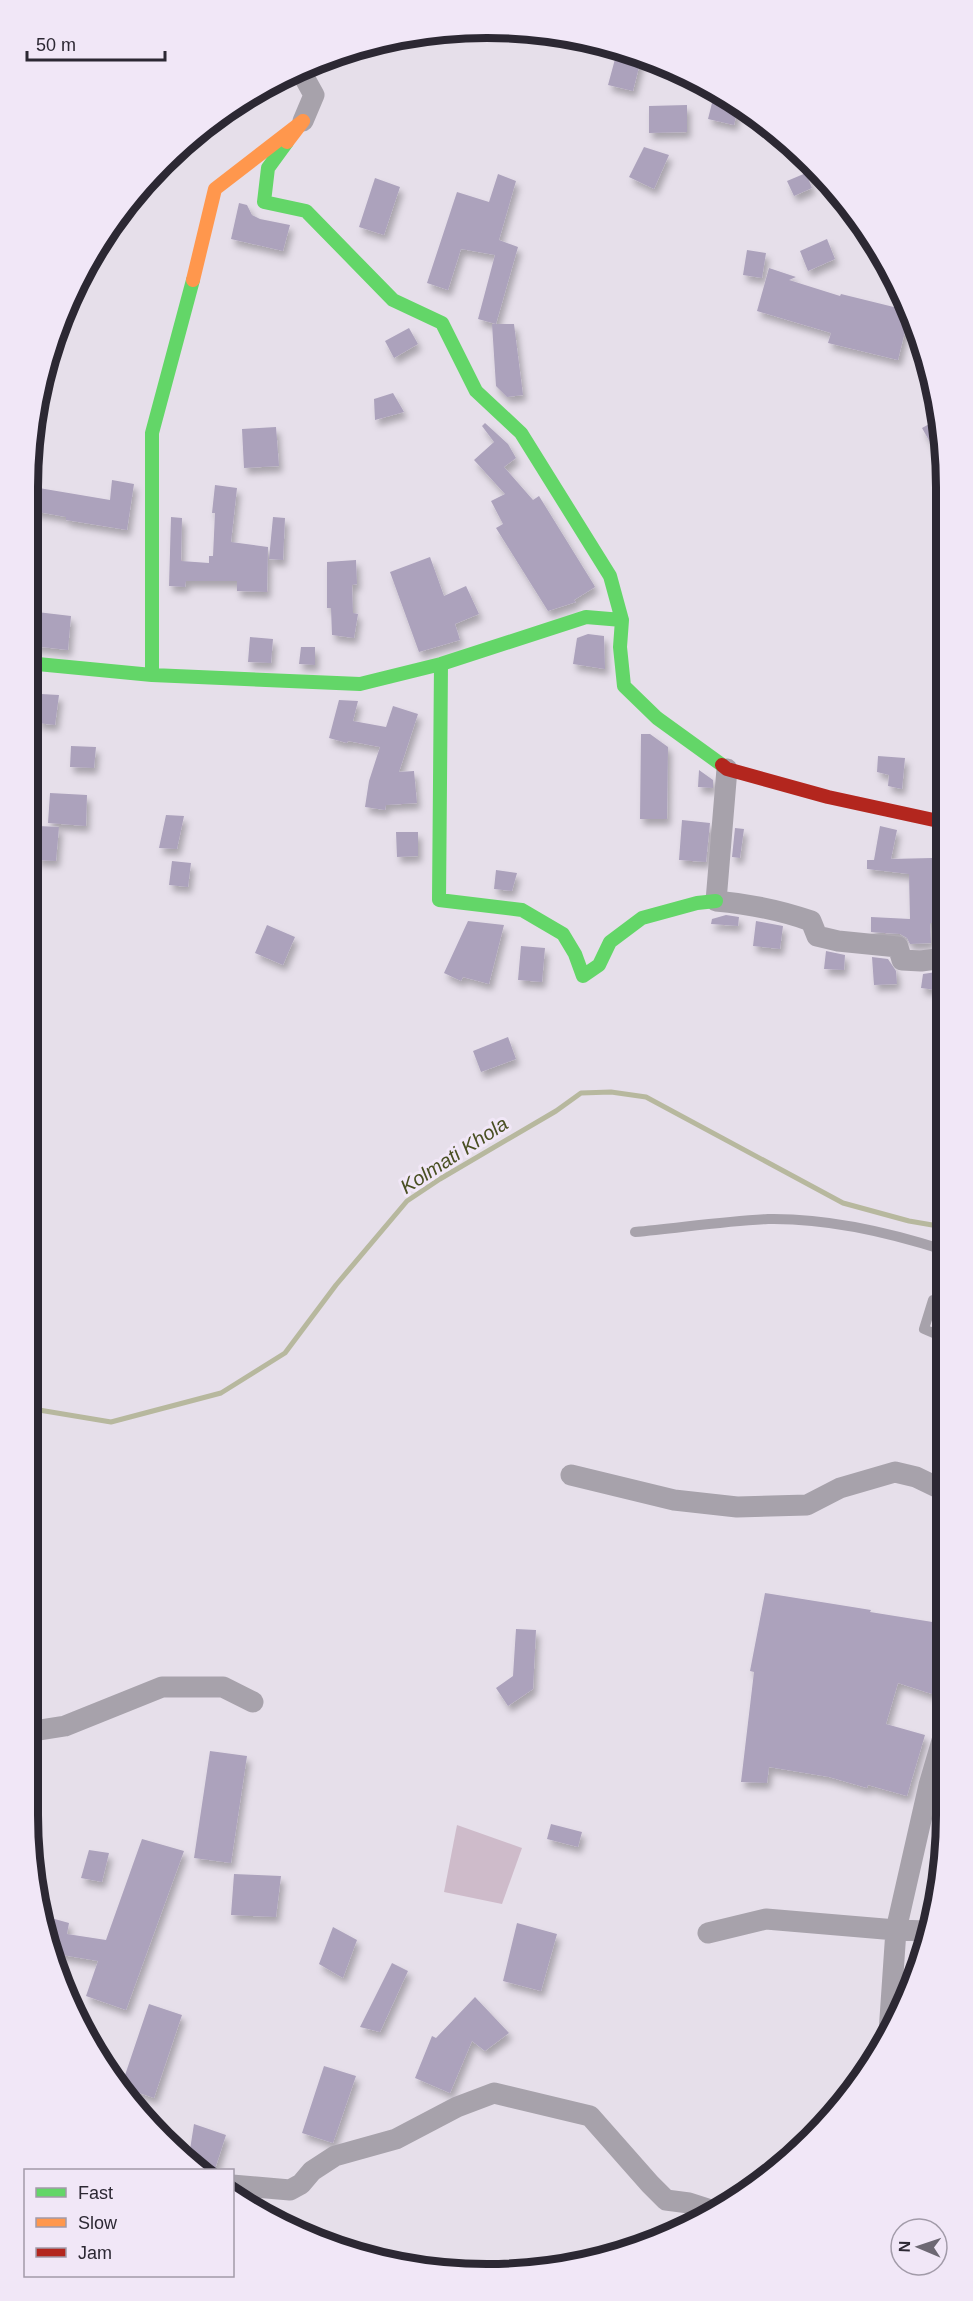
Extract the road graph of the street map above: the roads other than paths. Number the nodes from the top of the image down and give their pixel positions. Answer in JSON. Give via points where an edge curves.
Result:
{"nodes":[{"id":1,"x":304,"y":77,"type":"edge"},
{"id":2,"x":303,"y":121,"type":"junction"},
{"id":3,"x":622,"y":620,"type":"junction"},
{"id":4,"x":38,"y":664,"type":"edge"},
{"id":5,"x":441,"y":664,"type":"junction"},
{"id":6,"x":152,"y":675,"type":"junction"},
{"id":7,"x":727,"y":769,"type":"junction"},
{"id":8,"x":936,"y":820,"type":"edge"},
{"id":9,"x":716,"y":901,"type":"junction"},
{"id":10,"x":936,"y":959,"type":"edge"},
{"id":11,"x":635,"y":1232,"type":"dead end"},
{"id":12,"x":936,"y":1248,"type":"edge"},
{"id":13,"x":933,"y":1300,"type":"dead end"},
{"id":14,"x":936,"y":1334,"type":"edge"},
{"id":15,"x":572,"y":1475,"type":"dead end"},
{"id":16,"x":936,"y":1487,"type":"edge"},
{"id":17,"x":252,"y":1702,"type":"dead end"},
{"id":18,"x":38,"y":1730,"type":"edge"},
{"id":19,"x":936,"y":1761,"type":"edge"},
{"id":20,"x":896,"y":1930,"type":"junction"},
{"id":21,"x":920,"y":1930,"type":"edge"},
{"id":22,"x":708,"y":1934,"type":"dead end"},
{"id":23,"x":891,"y":2007,"type":"edge"},
{"id":24,"x":234,"y":2185,"type":"edge"},
{"id":25,"x":703,"y":2207,"type":"edge"}],
"edges":[{"from":1,"to":2,"type":"street","via":[[314,94]]},
{"from":2,"to":3,"type":"street","via":[[268,168],[264,202],[306,211],[393,300],[442,323],[476,391],[521,433],[610,576]]},
{"from":2,"to":6,"type":"street","via":[[215,189],[152,433]]},
{"from":3,"to":5,"type":"street","via":[[586,617]]},
{"from":3,"to":7,"type":"street","via":[[624,686],[657,718]]},
{"from":4,"to":6,"type":"street"},
{"from":5,"to":6,"type":"street","via":[[360,684]]},
{"from":5,"to":9,"type":"street","via":[[439,900],[522,910],[563,934],[583,976],[599,965],[610,942],[642,918]]},
{"from":7,"to":8,"type":"street","via":[[828,797]]},
{"from":7,"to":9,"type":"street"},
{"from":9,"to":10,"type":"street","via":[[769,908],[800,917],[811,921],[817,936],[898,947],[902,960]]},
{"from":11,"to":12,"type":"lane","via":[[768,1219],[825,1222]]},
{"from":13,"to":14,"type":"lane","via":[[924,1329]]},
{"from":15,"to":16,"type":"street","via":[[674,1500],[737,1507],[807,1505],[840,1488],[895,1472]]},
{"from":17,"to":18,"type":"street","via":[[223,1687],[162,1687],[65,1726]]},
{"from":19,"to":20,"type":"street"},
{"from":20,"to":21,"type":"street"},
{"from":20,"to":22,"type":"street","via":[[766,1919]]},
{"from":20,"to":23,"type":"street"},
{"from":24,"to":25,"type":"street","via":[[290,2190],[335,2156],[396,2139],[456,2107],[494,2093],[590,2116],[666,2200]]}]}
